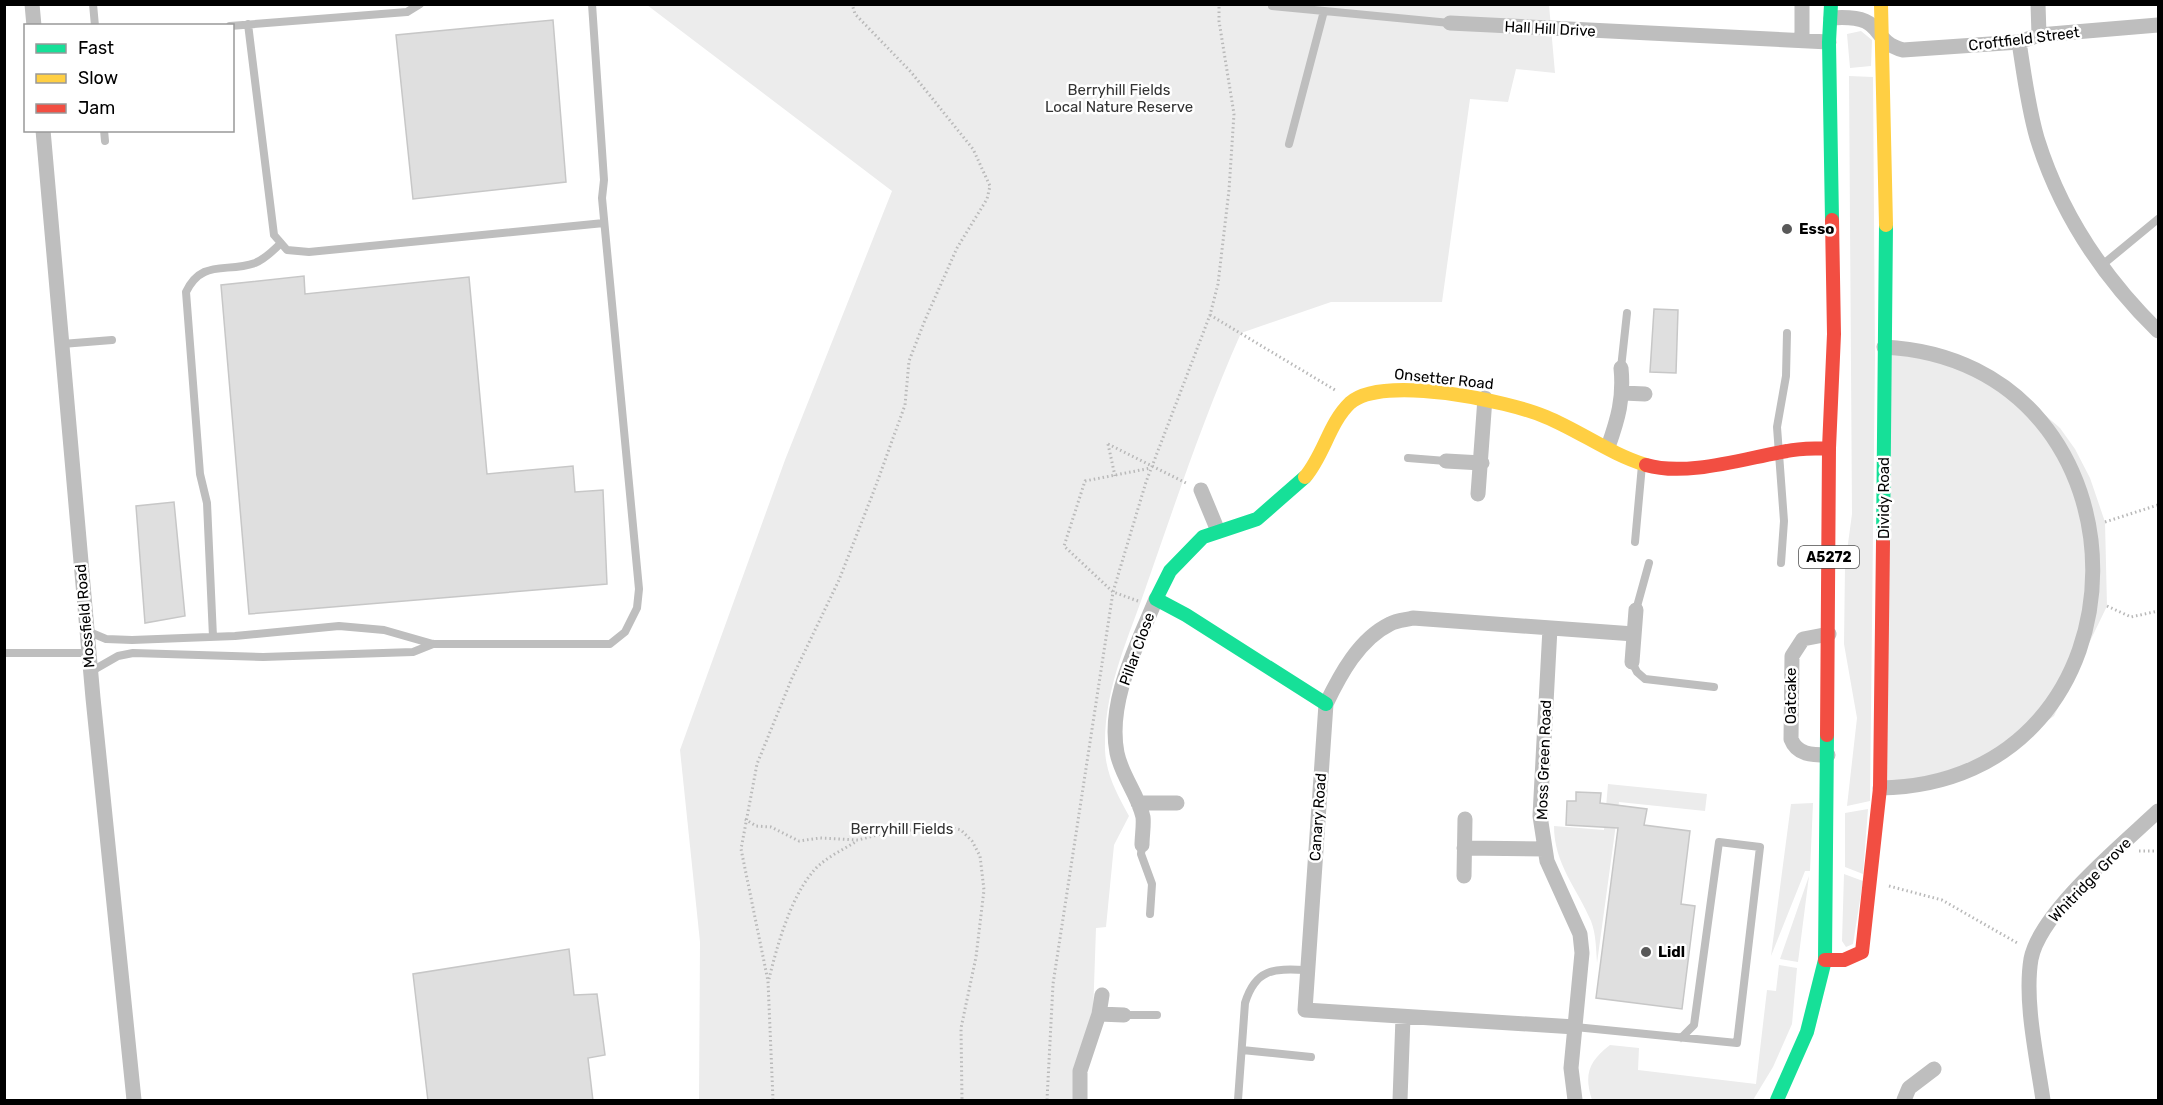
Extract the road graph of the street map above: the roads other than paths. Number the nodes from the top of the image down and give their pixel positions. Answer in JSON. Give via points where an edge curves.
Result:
{"nodes":[{"id":1,"x":32,"y":4,"type":"edge"},
{"id":2,"x":93,"y":4,"type":"edge"},
{"id":3,"x":420,"y":4,"type":"edge"},
{"id":4,"x":592,"y":4,"type":"edge"},
{"id":5,"x":1802,"y":4,"type":"edge"},
{"id":6,"x":1881,"y":4,"type":"edge"},
{"id":7,"x":2038,"y":4,"type":"edge"},
{"id":8,"x":1272,"y":6,"type":"dead end"},
{"id":9,"x":1324,"y":11,"type":"junction"},
{"id":10,"x":1831,"y":11,"type":"edge"},
{"id":11,"x":1450,"y":23,"type":"joint"},
{"id":12,"x":34,"y":24,"type":"edge"},
{"id":13,"x":95,"y":24,"type":"edge"},
{"id":14,"x":248,"y":24,"type":"junction"},
{"id":15,"x":234,"y":26,"type":"edge"},
{"id":16,"x":2158,"y":26,"type":"edge"},
{"id":17,"x":1880,"y":33,"type":"junction"},
{"id":18,"x":2039,"y":35,"type":"junction"},
{"id":19,"x":1802,"y":40,"type":"junction"},
{"id":20,"x":1829,"y":42,"type":"junction"},
{"id":21,"x":2019,"y":42,"type":"junction"},
{"id":22,"x":43,"y":132,"type":"edge"},
{"id":23,"x":104,"y":132,"type":"edge"},
{"id":24,"x":105,"y":141,"type":"dead end"},
{"id":25,"x":1289,"y":144,"type":"dead end"},
{"id":26,"x":2158,"y":219,"type":"edge"},
{"id":27,"x":604,"y":223,"type":"junction"},
{"id":28,"x":281,"y":243,"type":"junction"},
{"id":29,"x":2101,"y":266,"type":"junction"},
{"id":30,"x":1627,"y":313,"type":"dead end"},
{"id":31,"x":2158,"y":331,"type":"edge"},
{"id":32,"x":1787,"y":333,"type":"dead end"},
{"id":33,"x":112,"y":340,"type":"dead end"},
{"id":34,"x":62,"y":344,"type":"junction"},
{"id":35,"x":1884,"y":347,"type":"junction"},
{"id":36,"x":1621,"y":368,"type":"joint"},
{"id":37,"x":1623,"y":393,"type":"junction"},
{"id":38,"x":1645,"y":394,"type":"dead end"},
{"id":39,"x":1485,"y":398,"type":"junction"},
{"id":40,"x":2070,"y":442,"type":"dead end"},
{"id":41,"x":1608,"y":447,"type":"junction"},
{"id":42,"x":1829,"y":448,"type":"junction"},
{"id":43,"x":1780,"y":452,"type":"junction"},
{"id":44,"x":1408,"y":458,"type":"dead end"},
{"id":45,"x":1446,"y":461,"type":"joint"},
{"id":46,"x":1482,"y":463,"type":"junction"},
{"id":47,"x":1642,"y":465,"type":"junction"},
{"id":48,"x":1201,"y":490,"type":"road end"},
{"id":49,"x":1478,"y":494,"type":"dead end"},
{"id":50,"x":1218,"y":531,"type":"junction"},
{"id":51,"x":1635,"y":542,"type":"dead end"},
{"id":52,"x":1649,"y":563,"type":"dead end"},
{"id":53,"x":1781,"y":563,"type":"dead end"},
{"id":54,"x":1154,"y":603,"type":"junction"},
{"id":55,"x":1636,"y":610,"type":"joint"},
{"id":56,"x":1550,"y":628,"type":"junction"},
{"id":57,"x":87,"y":631,"type":"junction"},
{"id":58,"x":1634,"y":634,"type":"junction"},
{"id":59,"x":1829,"y":634,"type":"junction"},
{"id":60,"x":213,"y":637,"type":"junction"},
{"id":61,"x":2098,"y":639,"type":"dead end"},
{"id":62,"x":433,"y":644,"type":"junction"},
{"id":63,"x":5,"y":653,"type":"edge"},
{"id":64,"x":88,"y":653,"type":"junction"},
{"id":65,"x":1632,"y":662,"type":"joint"},
{"id":66,"x":90,"y":672,"type":"junction"},
{"id":67,"x":1714,"y":687,"type":"dead end"},
{"id":68,"x":1326,"y":704,"type":"junction"},
{"id":69,"x":1828,"y":755,"type":"junction"},
{"id":70,"x":1880,"y":788,"type":"junction"},
{"id":71,"x":1138,"y":803,"type":"junction"},
{"id":72,"x":1177,"y":803,"type":"dead end"},
{"id":73,"x":2158,"y":811,"type":"edge"},
{"id":74,"x":1465,"y":819,"type":"dead end"},
{"id":75,"x":1142,"y":845,"type":"joint"},
{"id":76,"x":1464,"y":848,"type":"junction"},
{"id":77,"x":1545,"y":849,"type":"junction"},
{"id":78,"x":1464,"y":876,"type":"dead end"},
{"id":79,"x":1150,"y":914,"type":"dead end"},
{"id":80,"x":1825,"y":960,"type":"junction"},
{"id":81,"x":1308,"y":970,"type":"junction"},
{"id":82,"x":1102,"y":994,"type":"dead end"},
{"id":83,"x":1099,"y":1014,"type":"junction"},
{"id":84,"x":1124,"y":1015,"type":"joint"},
{"id":85,"x":1157,"y":1015,"type":"dead end"},
{"id":86,"x":1403,"y":1017,"type":"junction"},
{"id":87,"x":1575,"y":1028,"type":"junction"},
{"id":88,"x":1681,"y":1038,"type":"junction"},
{"id":89,"x":1242,"y":1050,"type":"junction"},
{"id":90,"x":1311,"y":1057,"type":"dead end"},
{"id":91,"x":1934,"y":1069,"type":"dead end"},
{"id":92,"x":134,"y":1101,"type":"edge"},
{"id":93,"x":1080,"y":1101,"type":"edge"},
{"id":94,"x":1238,"y":1101,"type":"edge"},
{"id":95,"x":1400,"y":1101,"type":"edge"},
{"id":96,"x":1575,"y":1101,"type":"edge"},
{"id":97,"x":1777,"y":1101,"type":"edge"},
{"id":98,"x":1904,"y":1101,"type":"edge"},
{"id":99,"x":2043,"y":1101,"type":"edge"}],
"edges":[{"from":1,"to":12,"type":"street"},
{"from":2,"to":13,"type":"lane"},
{"from":3,"to":14,"type":"lane","via":[[407,12]]},
{"from":4,"to":27,"type":"lane"},
{"from":5,"to":19,"type":"street"},
{"from":6,"to":17,"type":"street","name":"Dividy Road"},
{"from":7,"to":18,"type":"street"},
{"from":8,"to":9,"type":"lane","name":"Hall Hill Drive"},
{"from":9,"to":11,"type":"lane","name":"Hall Hill Drive"},
{"from":9,"to":25,"type":"lane"},
{"from":10,"to":17,"type":"street","name":"Croftfield Street","via":[[1865,20]]},
{"from":10,"to":20,"type":"street","number":"A5272"},
{"from":11,"to":19,"type":"street","name":"Hall Hill Drive"},
{"from":14,"to":15,"type":"lane"},
{"from":14,"to":28,"type":"lane","via":[[274,235]]},
{"from":16,"to":18,"type":"street","name":"Croftfield Street"},
{"from":17,"to":21,"type":"street","name":"Croftfield Street","via":[[1892,47],[1903,50]]},
{"from":17,"to":35,"type":"street","name":"Dividy Road","via":[[1886,232]]},
{"from":18,"to":21,"type":"street","name":"Croftfield Street"},
{"from":19,"to":20,"type":"street","name":"Hall Hill Drive"},
{"from":20,"to":42,"type":"street","number":"A5272","via":[[1834,334]]},
{"from":21,"to":29,"type":"street","via":[[2037,137],[2050,174]]},
{"from":22,"to":34,"type":"street","name":"Mossfield Road"},
{"from":23,"to":24,"type":"lane"},
{"from":26,"to":29,"type":"lane"},
{"from":27,"to":28,"type":"lane","via":[[309,252],[287,250]]},
{"from":27,"to":62,"type":"lane","via":[[639,589],[637,608],[626,632],[610,644]]},
{"from":28,"to":60,"type":"lane","via":[[258,262],[203,270],[193,278],[186,292],[200,474],[207,503]]},
{"from":29,"to":31,"type":"street"},
{"from":30,"to":36,"type":"lane"},
{"from":32,"to":43,"type":"lane","via":[[1786,376],[1777,427]]},
{"from":33,"to":34,"type":"lane"},
{"from":34,"to":57,"type":"street","name":"Mossfield Road"},
{"from":35,"to":40,"type":"street","via":[[1936,353],[1990,374],[2041,409]]},
{"from":35,"to":70,"type":"street","name":"Dividy Road"},
{"from":36,"to":37,"type":"street"},
{"from":37,"to":38,"type":"street"},
{"from":37,"to":41,"type":"street","via":[[1620,416]]},
{"from":39,"to":41,"type":"street","name":"Onsetter Road","via":[[1547,417]]},
{"from":39,"to":46,"type":"street"},
{"from":39,"to":50,"type":"street","name":"Onsetter Road","via":[[1388,389],[1352,401],[1338,417],[1315,465],[1298,484],[1257,519]]},
{"from":41,"to":47,"type":"street","name":"Onsetter Road"},
{"from":42,"to":43,"type":"street","name":"Onsetter Road"},
{"from":42,"to":59,"type":"street","number":"A5272"},
{"from":43,"to":47,"type":"street","name":"Onsetter Road","via":[[1684,469],[1662,470]]},
{"from":43,"to":53,"type":"lane","via":[[1784,521]]},
{"from":44,"to":45,"type":"lane"},
{"from":45,"to":46,"type":"street"},
{"from":46,"to":49,"type":"street"},
{"from":47,"to":51,"type":"lane"},
{"from":48,"to":50,"type":"street"},
{"from":50,"to":54,"type":"street","via":[[1203,537],[1186,552],[1170,571]]},
{"from":52,"to":55,"type":"lane"},
{"from":54,"to":68,"type":"street","via":[[1186,615]]},
{"from":54,"to":71,"type":"street","name":"Pillar Close","via":[[1124,679],[1117,719],[1117,751],[1123,775]]},
{"from":55,"to":58,"type":"street"},
{"from":56,"to":58,"type":"street","name":"Canary Road"},
{"from":56,"to":68,"type":"street","name":"Canary Road","via":[[1413,618],[1391,623],[1345,668]]},
{"from":56,"to":77,"type":"street","name":"Moss Green Road","via":[[1540,816]]},
{"from":57,"to":60,"type":"lane","via":[[106,639]]},
{"from":57,"to":64,"type":"street","name":"Mossfield Road"},
{"from":58,"to":65,"type":"street"},
{"from":59,"to":69,"type":"street","number":"A5272"},
{"from":59,"to":69,"type":"street","name":"Oatcake","via":[[1803,639],[1792,656],[1791,715],[1794,747],[1802,752]]},
{"from":60,"to":62,"type":"lane","via":[[349,626],[403,634]]},
{"from":61,"to":70,"type":"street","via":[[2065,703],[2040,731],[2024,742],[1954,779],[1908,788]]},
{"from":62,"to":66,"type":"lane","via":[[413,652],[263,657],[133,653],[118,656]]},
{"from":63,"to":64,"type":"lane"},
{"from":64,"to":66,"type":"street","name":"Mossfield Road"},
{"from":65,"to":67,"type":"lane","via":[[1645,679]]},
{"from":66,"to":92,"type":"street","name":"Mossfield Road"},
{"from":68,"to":81,"type":"street","name":"Canary Road"},
{"from":69,"to":80,"type":"street","number":"A5272"},
{"from":70,"to":80,"type":"street","name":"Dividy Road","via":[[1862,952],[1844,960]]},
{"from":71,"to":72,"type":"street"},
{"from":71,"to":75,"type":"street","name":"Pillar Close","via":[[1143,818]]},
{"from":73,"to":99,"type":"street","name":"Whitridge Grove","via":[[2054,915],[2033,952],[2031,1006]]},
{"from":74,"to":76,"type":"street"},
{"from":75,"to":79,"type":"lane","via":[[1141,854],[1152,884]]},
{"from":76,"to":77,"type":"street"},
{"from":76,"to":78,"type":"street"},
{"from":77,"to":87,"type":"street","name":"Moss Green Road","via":[[1580,934],[1582,953]]},
{"from":80,"to":97,"type":"street","number":"A5272","via":[[1814,1016]]},
{"from":81,"to":86,"type":"street","name":"Canary Road","via":[[1305,1010]]},
{"from":81,"to":89,"type":"lane","via":[[1269,971],[1257,978],[1245,1003]]},
{"from":82,"to":83,"type":"street"},
{"from":83,"to":84,"type":"street"},
{"from":83,"to":93,"type":"street","via":[[1080,1071]]},
{"from":84,"to":85,"type":"lane"},
{"from":86,"to":87,"type":"street","name":"Canary Road"},
{"from":86,"to":95,"type":"street"},
{"from":87,"to":88,"type":"lane"},
{"from":87,"to":96,"type":"street","name":"Moss Green Road","via":[[1571,1068]]},
{"from":88,"to":88,"type":"lane","via":[[1695,1025],[1719,842],[1760,847],[1737,1043]]},
{"from":89,"to":90,"type":"lane"},
{"from":89,"to":94,"type":"lane"},
{"from":91,"to":98,"type":"street","via":[[1909,1088]]}]}
